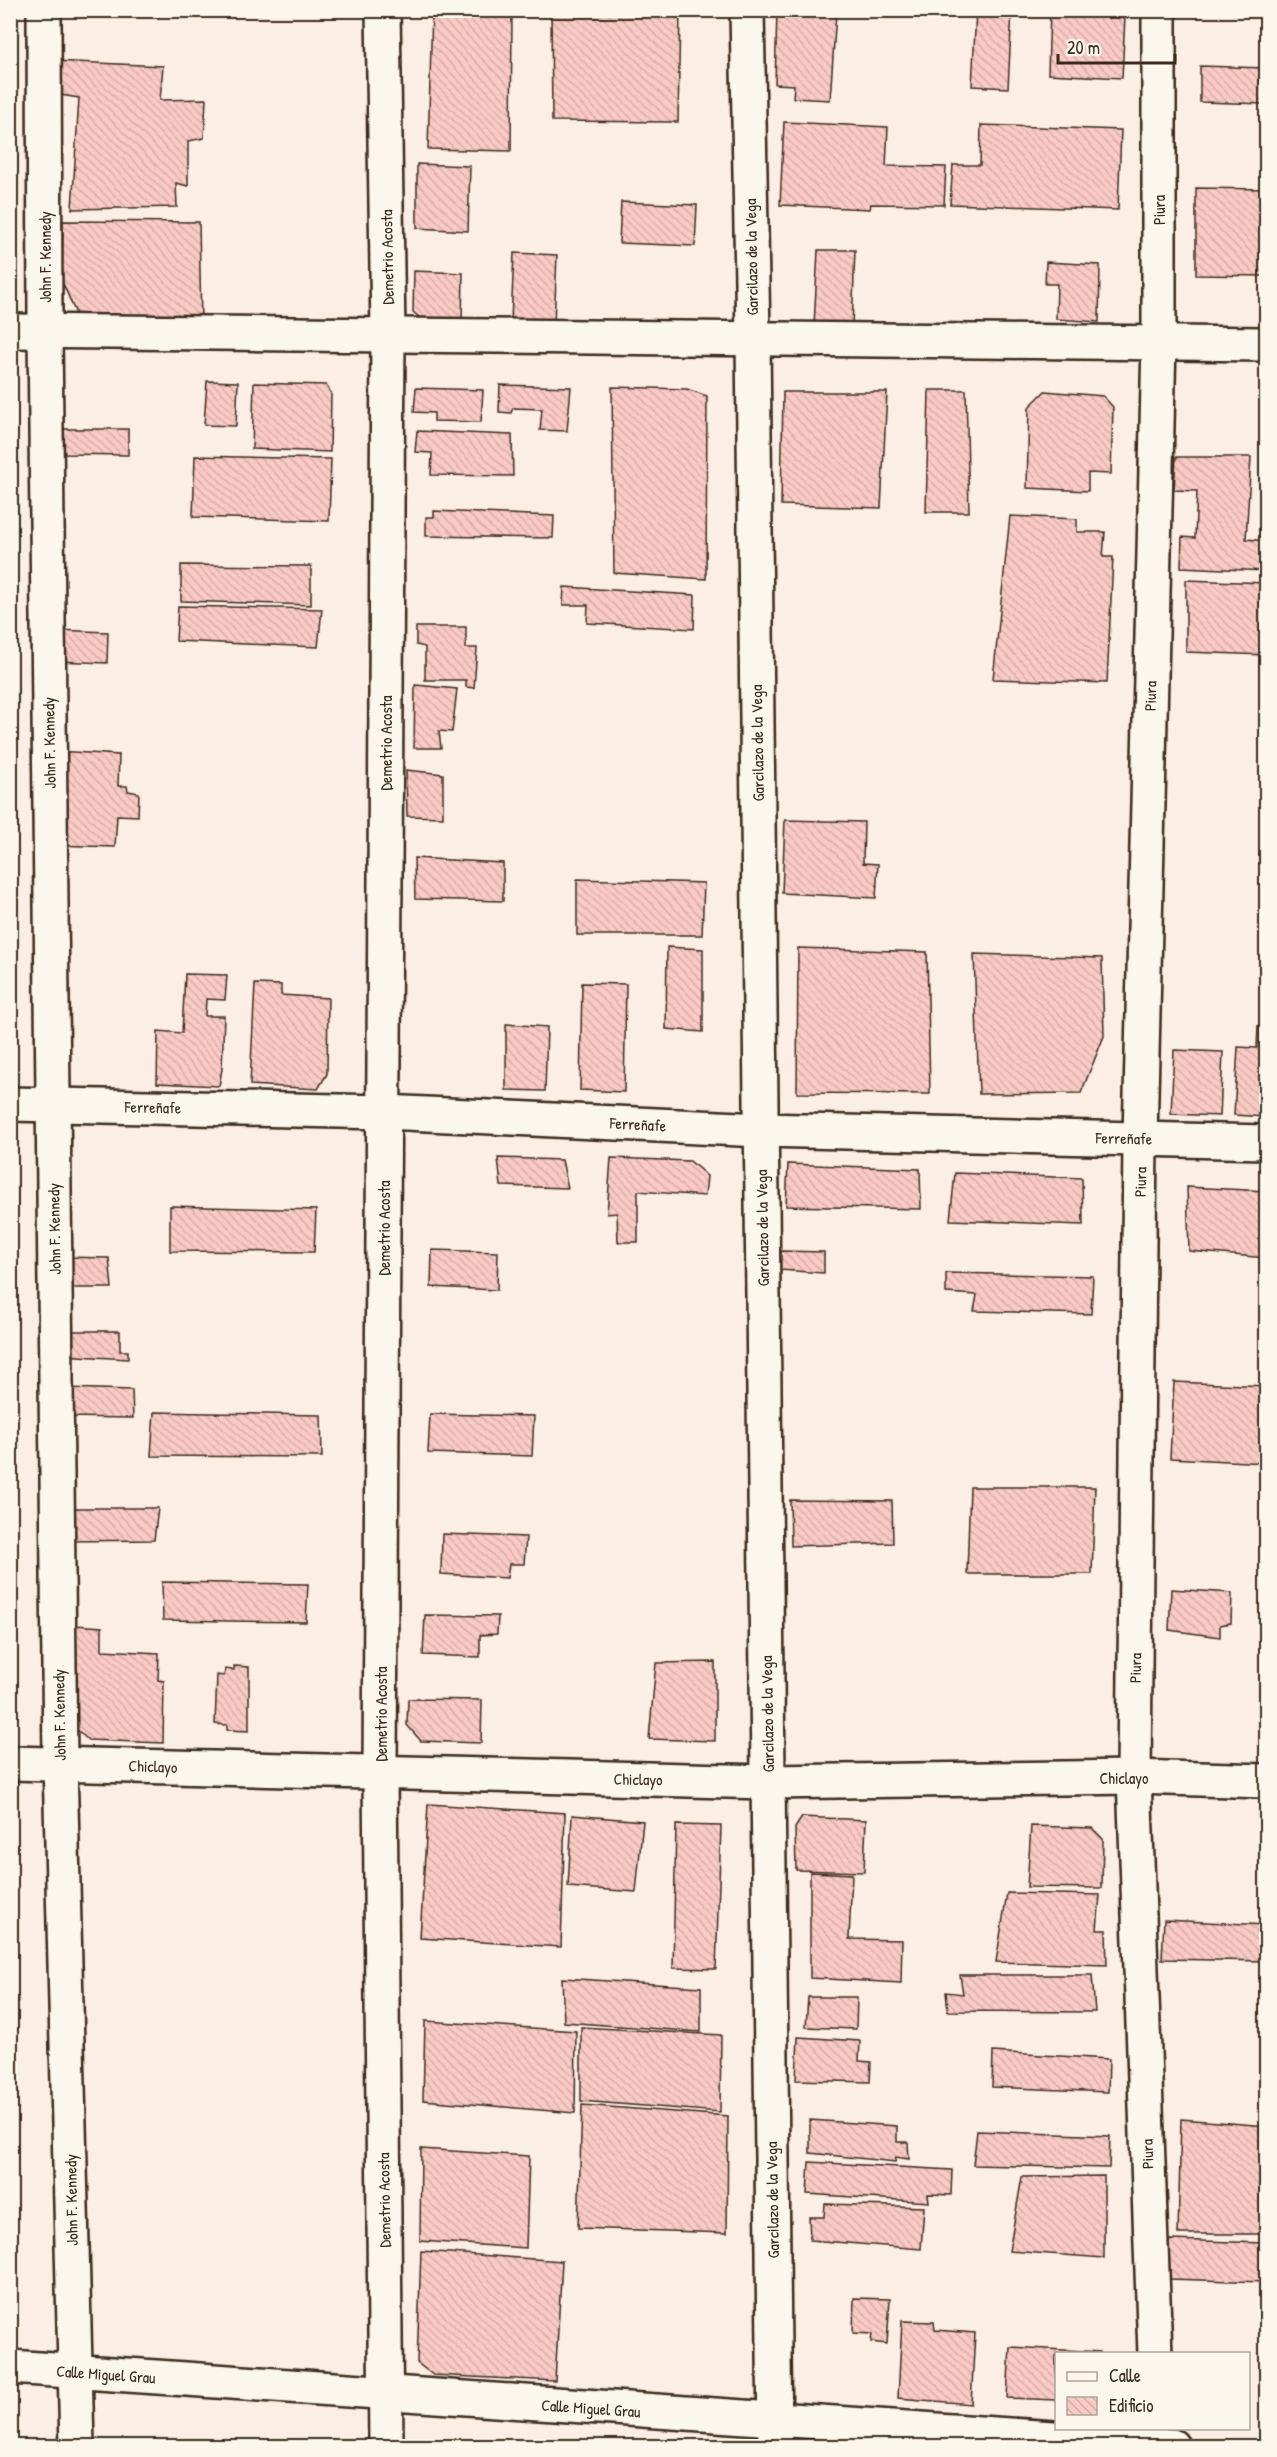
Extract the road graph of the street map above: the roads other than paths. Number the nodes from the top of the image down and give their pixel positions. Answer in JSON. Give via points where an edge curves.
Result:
{"nodes":[{"id":1,"x":44,"y":10,"type":"edge"},
{"id":2,"x":383,"y":10,"type":"edge"},
{"id":3,"x":747,"y":10,"type":"edge"},
{"id":4,"x":1160,"y":10,"type":"edge"},
{"id":5,"x":10,"y":331,"type":"edge"},
{"id":6,"x":45,"y":331,"type":"junction"},
{"id":7,"x":388,"y":334,"type":"junction"},
{"id":8,"x":753,"y":338,"type":"junction"},
{"id":9,"x":1159,"y":342,"type":"junction"},
{"id":10,"x":1266,"y":344,"type":"edge"},
{"id":11,"x":10,"y":1104,"type":"edge"},
{"id":12,"x":53,"y":1105,"type":"junction"},
{"id":13,"x":384,"y":1112,"type":"junction"},
{"id":14,"x":761,"y":1130,"type":"junction"},
{"id":15,"x":1140,"y":1138,"type":"junction"},
{"id":16,"x":1266,"y":1142,"type":"edge"},
{"id":17,"x":10,"y":1762,"type":"edge"},
{"id":18,"x":60,"y":1763,"type":"junction"},
{"id":19,"x":380,"y":1773,"type":"junction"},
{"id":20,"x":1134,"y":1777,"type":"junction"},
{"id":21,"x":1266,"y":1781,"type":"edge"},
{"id":22,"x":767,"y":1782,"type":"junction"},
{"id":23,"x":1155,"y":2352,"type":"edge"},
{"id":24,"x":10,"y":2367,"type":"edge"},
{"id":25,"x":76,"y":2372,"type":"junction"},
{"id":26,"x":386,"y":2394,"type":"junction"},
{"id":27,"x":775,"y":2433,"type":"edge"},
{"id":28,"x":1161,"y":2442,"type":"edge"},
{"id":29,"x":77,"y":2446,"type":"edge"},
{"id":30,"x":386,"y":2446,"type":"edge"}],
"edges":[{"from":1,"to":6,"type":"street","name":"John F. Kennedy"},
{"from":2,"to":7,"type":"street","name":"Demetrio Acosta"},
{"from":3,"to":8,"type":"street","name":"Garcilazo de la Vega"},
{"from":4,"to":9,"type":"street","name":"Piura"},
{"from":5,"to":6,"type":"street"},
{"from":6,"to":7,"type":"street"},
{"from":6,"to":12,"type":"street","name":"John F. Kennedy"},
{"from":7,"to":8,"type":"street"},
{"from":7,"to":13,"type":"street","name":"Demetrio Acosta"},
{"from":8,"to":9,"type":"street"},
{"from":8,"to":14,"type":"street","name":"Garcilazo de la Vega"},
{"from":9,"to":10,"type":"street"},
{"from":9,"to":15,"type":"street","name":"Piura"},
{"from":11,"to":12,"type":"street","name":"Ferreñafe"},
{"from":12,"to":13,"type":"street","name":"Ferreñafe"},
{"from":12,"to":18,"type":"street","name":"John F. Kennedy"},
{"from":13,"to":14,"type":"street","name":"Ferreñafe"},
{"from":13,"to":19,"type":"street","name":"Demetrio Acosta"},
{"from":14,"to":15,"type":"street","name":"Ferreñafe"},
{"from":14,"to":22,"type":"street","name":"Garcilazo de la Vega"},
{"from":15,"to":16,"type":"street","name":"Ferreñafe"},
{"from":15,"to":20,"type":"street","name":"Piura"},
{"from":17,"to":18,"type":"street","name":"Chiclayo"},
{"from":18,"to":19,"type":"street","name":"Chiclayo"},
{"from":18,"to":25,"type":"street","name":"John F. Kennedy"},
{"from":19,"to":22,"type":"street","name":"Chiclayo"},
{"from":19,"to":26,"type":"street","name":"Demetrio Acosta"},
{"from":20,"to":21,"type":"street","name":"Chiclayo"},
{"from":20,"to":22,"type":"street","name":"Chiclayo"},
{"from":20,"to":23,"type":"street","name":"Piura"},
{"from":22,"to":27,"type":"street","name":"Garcilazo de la Vega"},
{"from":24,"to":25,"type":"street","name":"Calle Miguel Grau"},
{"from":25,"to":26,"type":"street","name":"Calle Miguel Grau"},
{"from":25,"to":29,"type":"street","name":"John F. Kennedy"},
{"from":26,"to":27,"type":"street","name":"Calle Miguel Grau"},
{"from":26,"to":30,"type":"street","name":"Demetrio Acosta"},
{"from":27,"to":28,"type":"street","name":"Calle Miguel Grau"}]}
